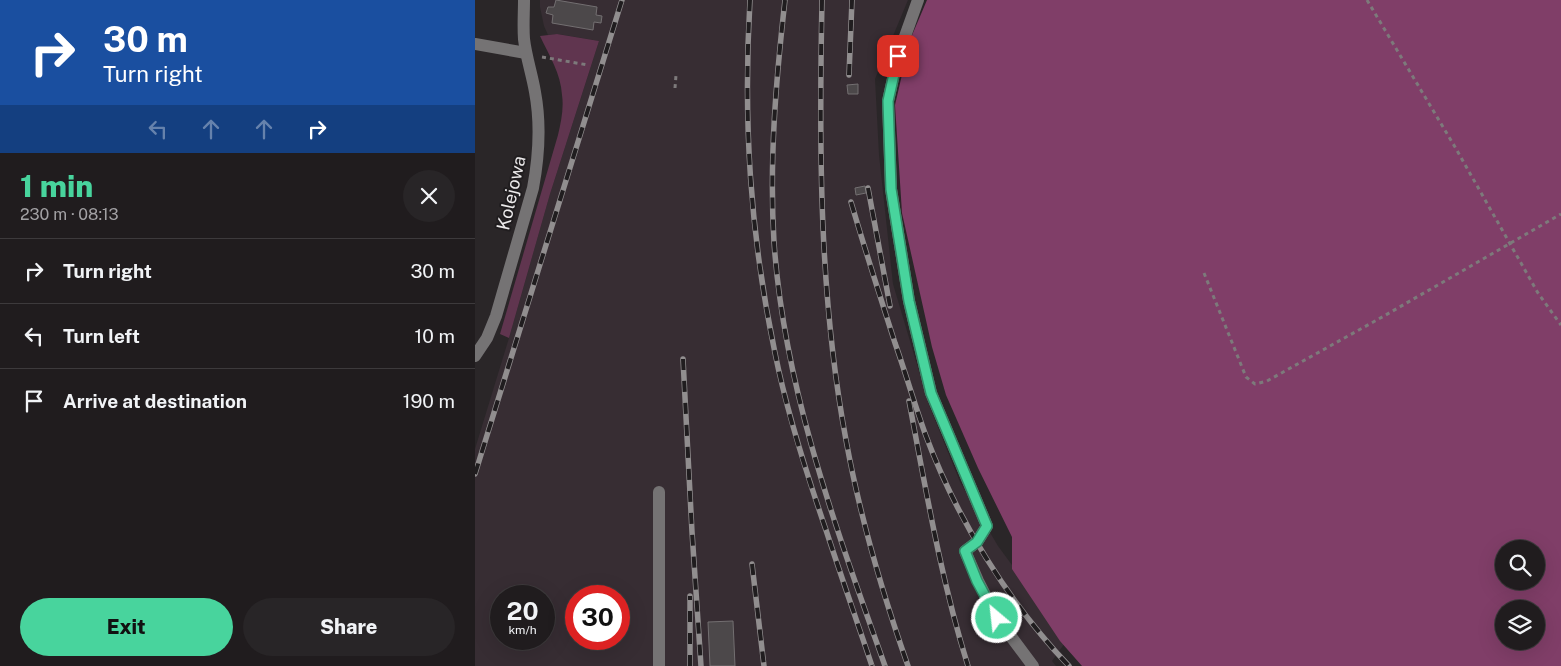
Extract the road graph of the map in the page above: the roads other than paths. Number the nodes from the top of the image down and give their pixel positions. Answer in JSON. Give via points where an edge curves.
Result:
{"nodes":[{"id":1,"x":524,"y":0,"type":"edge"},
{"id":2,"x":919,"y":0,"type":"edge"},
{"id":3,"x":475,"y":44,"type":"edge"},
{"id":4,"x":526,"y":53,"type":"junction"},
{"id":5,"x":475,"y":356,"type":"edge"},
{"id":6,"x":659,"y":492,"type":"dead end"},
{"id":7,"x":659,"y":666,"type":"edge"},
{"id":8,"x":1033,"y":666,"type":"edge"}],
"edges":[{"from":1,"to":4,"type":"street","name":"Kolejowa"},
{"from":2,"to":8,"type":"street","via":[[898,56],[888,101],[891,189],[909,301],[931,393],[987,526],[977,542],[965,551],[997,618]]},
{"from":3,"to":4,"type":"street"},
{"from":4,"to":5,"type":"street","name":"Kolejowa","via":[[537,105],[537,167],[496,316]]},
{"from":6,"to":7,"type":"street"}]}
